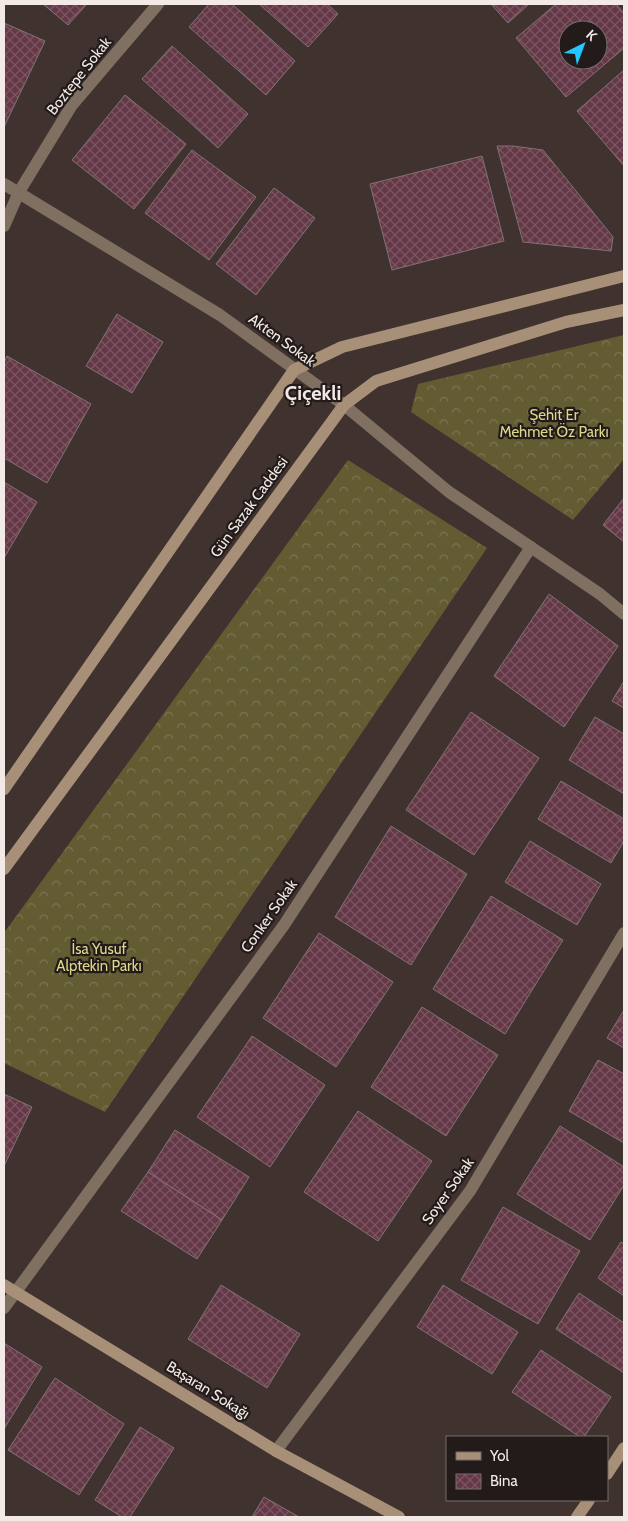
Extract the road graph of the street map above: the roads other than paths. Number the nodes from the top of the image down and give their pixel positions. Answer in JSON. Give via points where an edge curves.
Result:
{"nodes":[{"id":1,"x":158,"y":4,"type":"edge"},
{"id":2,"x":4,"y":184,"type":"edge"},
{"id":3,"x":19,"y":192,"type":"junction"},
{"id":4,"x":4,"y":226,"type":"edge"},
{"id":5,"x":624,"y":276,"type":"edge"},
{"id":6,"x":624,"y":310,"type":"edge"},
{"id":7,"x":294,"y":370,"type":"junction"},
{"id":8,"x":344,"y":405,"type":"junction"},
{"id":9,"x":531,"y":547,"type":"junction"},
{"id":10,"x":624,"y":614,"type":"edge"},
{"id":11,"x":4,"y":789,"type":"edge"},
{"id":12,"x":4,"y":868,"type":"edge"},
{"id":13,"x":624,"y":933,"type":"edge"},
{"id":14,"x":4,"y":1285,"type":"edge"},
{"id":15,"x":16,"y":1291,"type":"junction"},
{"id":16,"x":4,"y":1308,"type":"edge"},
{"id":17,"x":624,"y":1448,"type":"edge"},
{"id":18,"x":276,"y":1451,"type":"junction"},
{"id":19,"x":608,"y":1472,"type":"edge"},
{"id":20,"x":588,"y":1501,"type":"edge"},
{"id":21,"x":399,"y":1517,"type":"edge"},
{"id":22,"x":577,"y":1517,"type":"edge"}],
"edges":[{"from":1,"to":3,"type":"street","name":"Boztepe Sokak","via":[[72,105]]},
{"from":2,"to":3,"type":"street","name":"Akten Sokak"},
{"from":3,"to":4,"type":"street","name":"Boztepe Sokak"},
{"from":3,"to":7,"type":"street","name":"Akten Sokak","via":[[220,315]]},
{"from":5,"to":7,"type":"main road","via":[[342,347]]},
{"from":6,"to":8,"type":"main road","name":"Gün Sazak Caddesi","via":[[566,322],[376,382]]},
{"from":7,"to":8,"type":"street","name":"Akten Sokak"},
{"from":7,"to":11,"type":"main road"},
{"from":8,"to":9,"type":"street","name":"Akten Sokak","via":[[449,492]]},
{"from":8,"to":12,"type":"main road","name":"Gün Sazak Caddesi"},
{"from":9,"to":10,"type":"street","name":"Akten Sokak"},
{"from":9,"to":15,"type":"street","name":"Conker Sokak","via":[[284,925]]},
{"from":13,"to":18,"type":"street","name":"Soyer Sokak","via":[[470,1191]]},
{"from":14,"to":15,"type":"main road","name":"Başaran Sokağı"},
{"from":15,"to":16,"type":"street","name":"Conker Sokak"},
{"from":15,"to":18,"type":"main road","name":"Başaran Sokağı"},
{"from":17,"to":19,"type":"main road"},
{"from":18,"to":21,"type":"main road","name":"Başaran Sokağı"},
{"from":20,"to":22,"type":"main road"}]}
